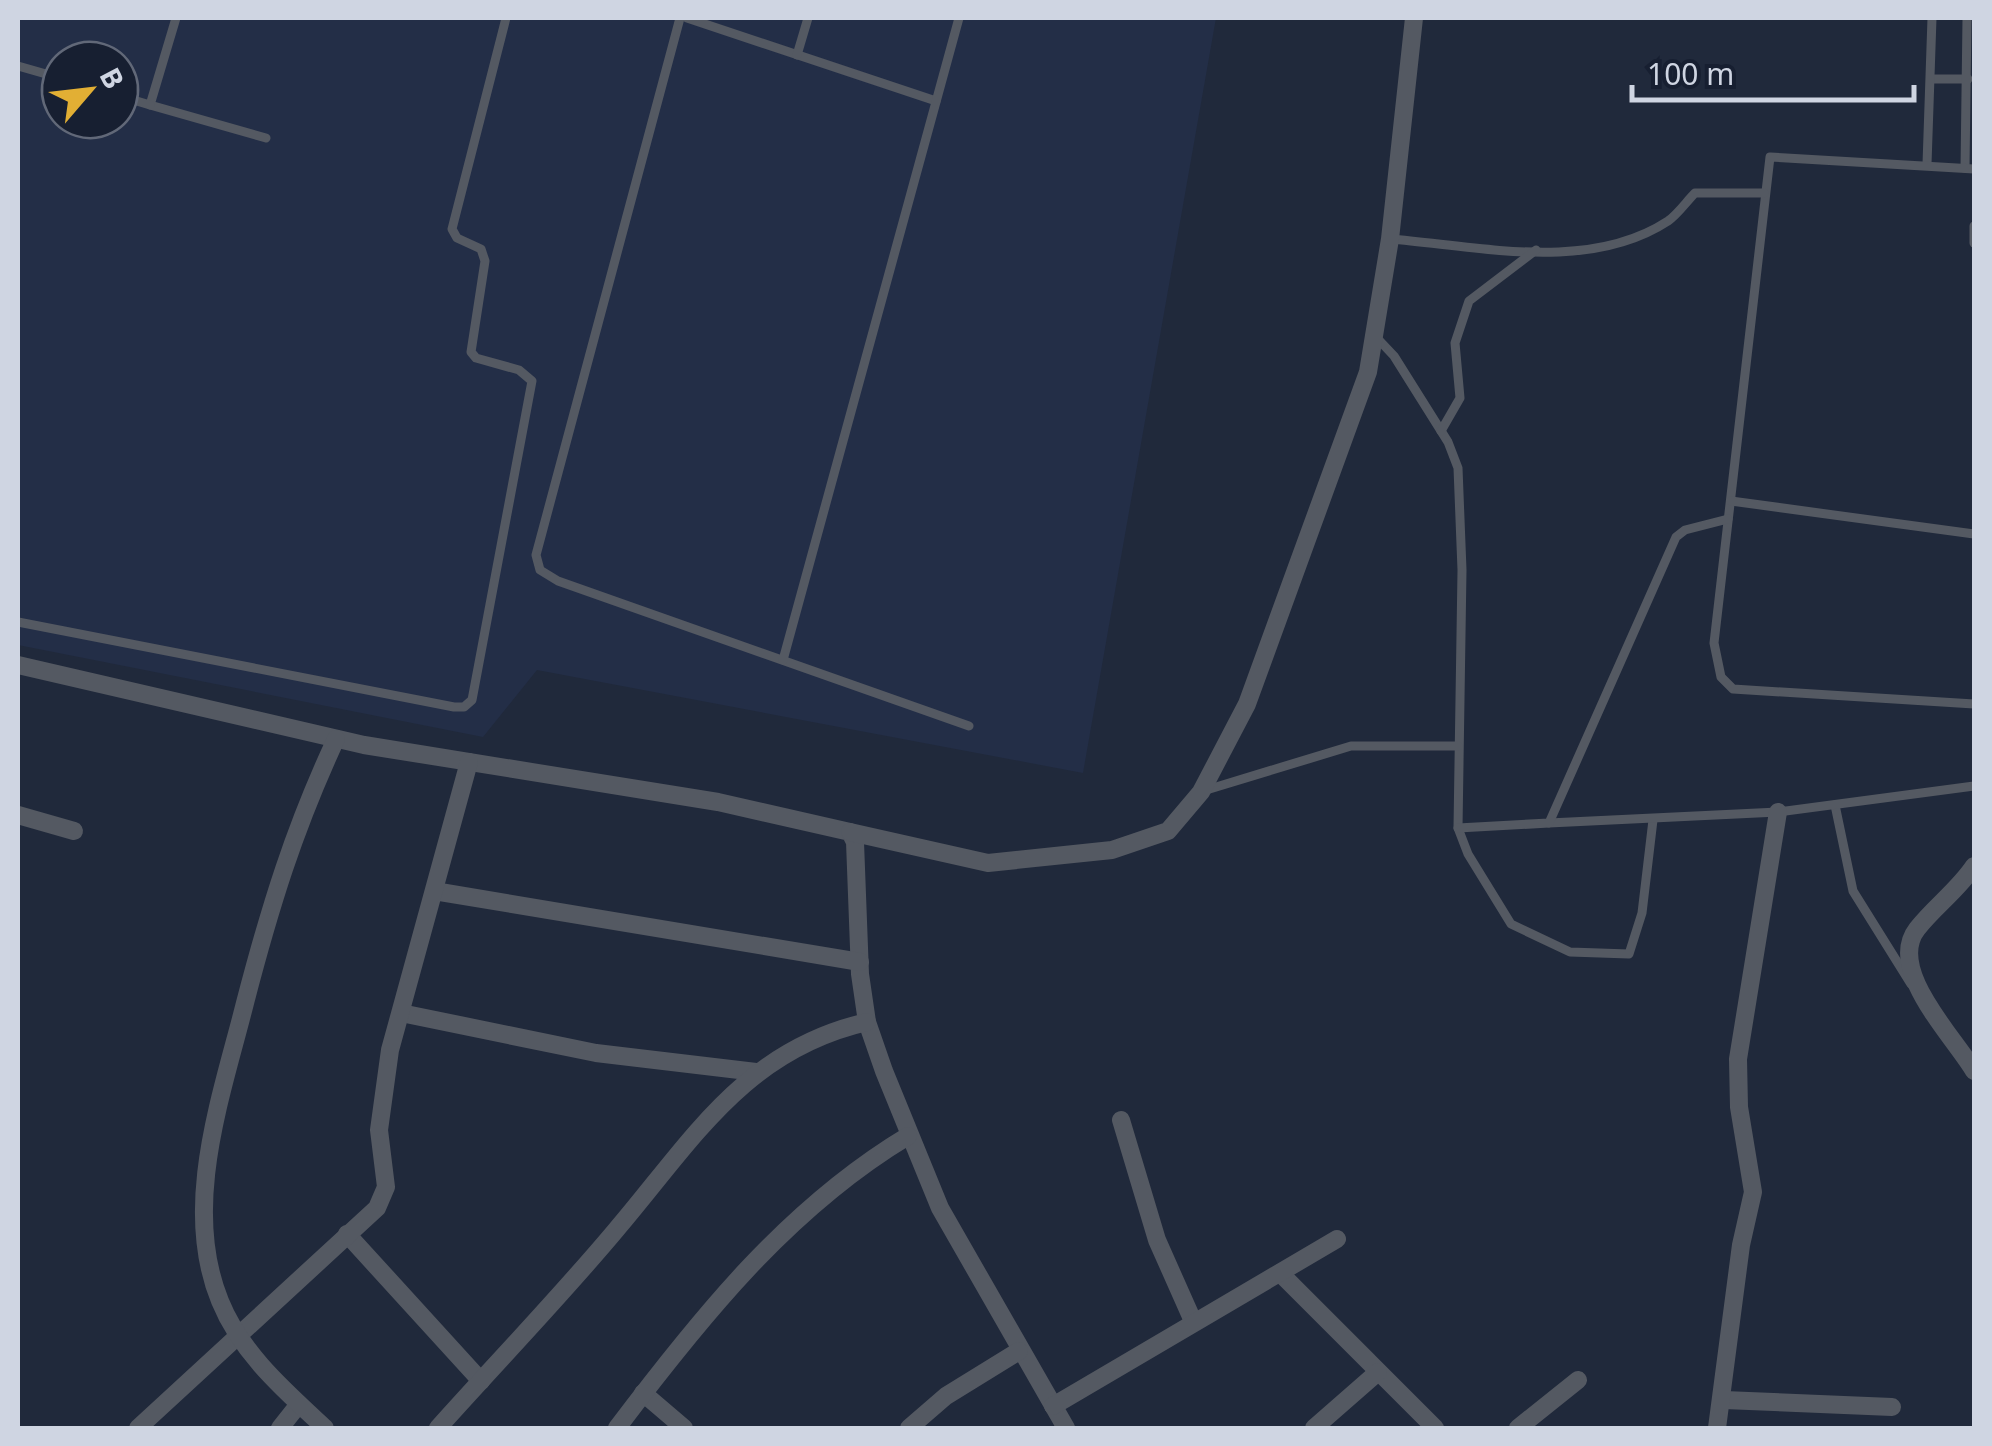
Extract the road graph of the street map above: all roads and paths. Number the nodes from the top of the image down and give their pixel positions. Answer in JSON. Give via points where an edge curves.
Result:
{"nodes":[{"id":1,"x":176,"y":18,"type":"edge"},
{"id":2,"x":506,"y":18,"type":"edge"},
{"id":3,"x":684,"y":18,"type":"edge"},
{"id":4,"x":808,"y":18,"type":"edge"},
{"id":5,"x":959,"y":18,"type":"edge"},
{"id":6,"x":1414,"y":18,"type":"edge"},
{"id":7,"x":1932,"y":18,"type":"edge"},
{"id":8,"x":1967,"y":18,"type":"edge"},
{"id":9,"x":796,"y":55,"type":"junction"},
{"id":10,"x":1932,"y":79,"type":"junction"},
{"id":11,"x":1968,"y":80,"type":"junction"},
{"id":12,"x":936,"y":101,"type":"junction"},
{"id":13,"x":140,"y":102,"type":"edge"},
{"id":14,"x":150,"y":105,"type":"junction"},
{"id":15,"x":266,"y":138,"type":"dead end"},
{"id":16,"x":1927,"y":164,"type":"junction"},
{"id":17,"x":1970,"y":169,"type":"edge"},
{"id":18,"x":1764,"y":193,"type":"junction"},
{"id":19,"x":1974,"y":226,"type":"edge"},
{"id":20,"x":1390,"y":240,"type":"junction"},
{"id":21,"x":1974,"y":243,"type":"edge"},
{"id":22,"x":1536,"y":250,"type":"junction"},
{"id":23,"x":1377,"y":338,"type":"junction"},
{"id":24,"x":1441,"y":431,"type":"junction"},
{"id":25,"x":1731,"y":500,"type":"junction"},
{"id":26,"x":1728,"y":520,"type":"junction"},
{"id":27,"x":1974,"y":534,"type":"edge"},
{"id":28,"x":18,"y":622,"type":"edge"},
{"id":29,"x":783,"y":660,"type":"junction"},
{"id":30,"x":18,"y":666,"type":"edge"},
{"id":31,"x":1974,"y":704,"type":"edge"},
{"id":32,"x":969,"y":726,"type":"dead end"},
{"id":33,"x":336,"y":738,"type":"junction"},
{"id":34,"x":1458,"y":746,"type":"junction"},
{"id":35,"x":469,"y":762,"type":"junction"},
{"id":36,"x":1974,"y":786,"type":"edge"},
{"id":37,"x":1201,"y":792,"type":"junction"},
{"id":38,"x":1835,"y":805,"type":"junction"},
{"id":39,"x":1778,"y":812,"type":"junction"},
{"id":40,"x":18,"y":815,"type":"edge"},
{"id":41,"x":1653,"y":820,"type":"junction"},
{"id":42,"x":1549,"y":823,"type":"junction"},
{"id":43,"x":1458,"y":828,"type":"junction"},
{"id":44,"x":74,"y":832,"type":"dead end"},
{"id":45,"x":850,"y":832,"type":"junction"},
{"id":46,"x":1974,"y":866,"type":"edge"},
{"id":47,"x":434,"y":890,"type":"junction"},
{"id":48,"x":860,"y":962,"type":"junction"},
{"id":49,"x":1924,"y":1001,"type":"junction"},
{"id":50,"x":401,"y":1013,"type":"junction"},
{"id":51,"x":867,"y":1022,"type":"junction"},
{"id":52,"x":1974,"y":1071,"type":"edge"},
{"id":53,"x":756,"y":1072,"type":"junction"},
{"id":54,"x":1121,"y":1120,"type":"dead end"},
{"id":55,"x":908,"y":1136,"type":"junction"},
{"id":56,"x":347,"y":1234,"type":"junction"},
{"id":57,"x":1337,"y":1240,"type":"dead end"},
{"id":58,"x":1280,"y":1273,"type":"junction"},
{"id":59,"x":1193,"y":1321,"type":"junction"},
{"id":60,"x":237,"y":1336,"type":"junction"},
{"id":61,"x":1019,"y":1351,"type":"junction"},
{"id":62,"x":1378,"y":1372,"type":"junction"},
{"id":63,"x":1578,"y":1380,"type":"dead end"},
{"id":64,"x":480,"y":1381,"type":"junction"},
{"id":65,"x":643,"y":1393,"type":"junction"},
{"id":66,"x":1724,"y":1400,"type":"junction"},
{"id":67,"x":299,"y":1404,"type":"junction"},
{"id":68,"x":1053,"y":1406,"type":"junction"},
{"id":69,"x":1892,"y":1408,"type":"dead end"},
{"id":70,"x":138,"y":1428,"type":"edge"},
{"id":71,"x":280,"y":1428,"type":"edge"},
{"id":72,"x":324,"y":1428,"type":"edge"},
{"id":73,"x":438,"y":1428,"type":"edge"},
{"id":74,"x":616,"y":1428,"type":"edge"},
{"id":75,"x":684,"y":1428,"type":"edge"},
{"id":76,"x":909,"y":1428,"type":"edge"},
{"id":77,"x":1066,"y":1428,"type":"edge"},
{"id":78,"x":1314,"y":1428,"type":"edge"},
{"id":79,"x":1435,"y":1428,"type":"edge"},
{"id":80,"x":1518,"y":1428,"type":"edge"},
{"id":81,"x":1718,"y":1428,"type":"edge"}],
"edges":[{"from":1,"to":14,"type":"lane"},
{"from":2,"to":28,"type":"lane","via":[[452,229],[476,244],[484,261],[471,352],[532,381],[472,700],[454,707]]},
{"from":3,"to":9,"type":"lane"},
{"from":3,"to":29,"type":"lane","via":[[536,555],[540,570],[558,581]]},
{"from":4,"to":9,"type":"lane"},
{"from":5,"to":12,"type":"lane"},
{"from":6,"to":20,"type":"street"},
{"from":7,"to":10,"type":"lane"},
{"from":8,"to":11,"type":"lane"},
{"from":9,"to":12,"type":"lane"},
{"from":10,"to":11,"type":"lane"},
{"from":10,"to":16,"type":"lane"},
{"from":11,"to":17,"type":"lane"},
{"from":12,"to":29,"type":"lane"},
{"from":13,"to":14,"type":"lane"},
{"from":14,"to":15,"type":"lane"},
{"from":16,"to":17,"type":"lane"},
{"from":16,"to":18,"type":"lane","via":[[1770,157]]},
{"from":18,"to":22,"type":"lane","via":[[1695,193],[1672,218],[1636,238],[1568,252]]},
{"from":18,"to":25,"type":"lane"},
{"from":19,"to":21,"type":"lane"},
{"from":20,"to":22,"type":"lane"},
{"from":20,"to":23,"type":"street"},
{"from":22,"to":24,"type":"lane","via":[[1468,301],[1455,342],[1460,398]]},
{"from":23,"to":24,"type":"lane"},
{"from":23,"to":37,"type":"street","via":[[1247,704]]},
{"from":24,"to":34,"type":"lane","via":[[1460,482]]},
{"from":25,"to":26,"type":"lane"},
{"from":25,"to":27,"type":"lane"},
{"from":26,"to":31,"type":"lane","via":[[1714,643],[1721,677],[1733,690]]},
{"from":26,"to":42,"type":"lane","via":[[1676,537]]},
{"from":29,"to":32,"type":"lane"},
{"from":30,"to":33,"type":"street"},
{"from":33,"to":35,"type":"street"},
{"from":33,"to":60,"type":"street","via":[[282,865],[212,1126],[208,1249],[218,1297]]},
{"from":34,"to":37,"type":"lane","via":[[1351,746]]},
{"from":34,"to":43,"type":"lane"},
{"from":35,"to":45,"type":"street","via":[[718,802]]},
{"from":35,"to":47,"type":"street"},
{"from":36,"to":38,"type":"lane"},
{"from":37,"to":45,"type":"street","via":[[1168,831],[1112,850],[988,862]]},
{"from":38,"to":39,"type":"lane"},
{"from":38,"to":49,"type":"lane","via":[[1853,890]]},
{"from":39,"to":41,"type":"lane"},
{"from":39,"to":66,"type":"street","via":[[1738,1059],[1753,1192]]},
{"from":40,"to":44,"type":"street"},
{"from":41,"to":42,"type":"lane"},
{"from":41,"to":43,"type":"lane","via":[[1642,914],[1628,954],[1570,952],[1511,924]]},
{"from":42,"to":43,"type":"lane"},
{"from":45,"to":48,"type":"street"},
{"from":46,"to":49,"type":"street","via":[[1914,931],[1906,954]]},
{"from":47,"to":48,"type":"street"},
{"from":47,"to":50,"type":"street"},
{"from":48,"to":51,"type":"street"},
{"from":49,"to":52,"type":"street"},
{"from":50,"to":53,"type":"street","via":[[596,1053]]},
{"from":50,"to":56,"type":"street","via":[[380,1130],[386,1186],[377,1208]]},
{"from":51,"to":53,"type":"street","via":[[823,1034]]},
{"from":51,"to":55,"type":"street"},
{"from":53,"to":64,"type":"street","via":[[718,1107]]},
{"from":54,"to":59,"type":"street","via":[[1157,1240]]},
{"from":55,"to":61,"type":"street"},
{"from":55,"to":65,"type":"street","via":[[833,1185],[779,1236]]},
{"from":56,"to":60,"type":"street"},
{"from":56,"to":64,"type":"street"},
{"from":57,"to":58,"type":"street"},
{"from":58,"to":59,"type":"street"},
{"from":58,"to":62,"type":"street"},
{"from":59,"to":68,"type":"street"},
{"from":60,"to":67,"type":"street"},
{"from":60,"to":70,"type":"street"},
{"from":61,"to":68,"type":"street"},
{"from":61,"to":76,"type":"street"},
{"from":62,"to":78,"type":"street"},
{"from":62,"to":79,"type":"street"},
{"from":63,"to":80,"type":"street"},
{"from":64,"to":73,"type":"street"},
{"from":65,"to":74,"type":"street"},
{"from":65,"to":75,"type":"street"},
{"from":66,"to":69,"type":"street"},
{"from":66,"to":81,"type":"street"},
{"from":67,"to":71,"type":"street"},
{"from":67,"to":72,"type":"street"},
{"from":68,"to":77,"type":"street"}]}
